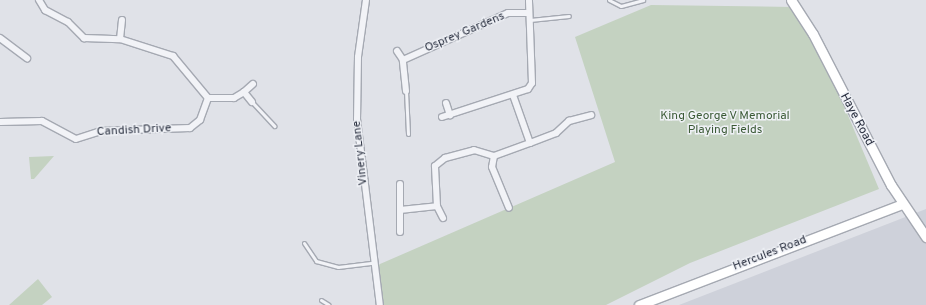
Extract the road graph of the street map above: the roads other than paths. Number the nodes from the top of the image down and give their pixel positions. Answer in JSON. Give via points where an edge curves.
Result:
{"nodes":[{"id":1,"x":39,"y":0,"type":"edge"},
{"id":2,"x":366,"y":0,"type":"edge"},
{"id":3,"x":529,"y":0,"type":"edge"},
{"id":4,"x":609,"y":0,"type":"edge"},
{"id":5,"x":643,"y":0,"type":"edge"},
{"id":6,"x":791,"y":0,"type":"edge"},
{"id":7,"x":528,"y":13,"type":"junction"},
{"id":8,"x":569,"y":16,"type":"dead end"},
{"id":9,"x":122,"y":20,"type":"dead end"},
{"id":10,"x":528,"y":20,"type":"junction"},
{"id":11,"x":0,"y":38,"type":"edge"},
{"id":12,"x":120,"y":39,"type":"junction"},
{"id":13,"x":397,"y":52,"type":"dead end"},
{"id":14,"x":28,"y":58,"type":"dead end"},
{"id":15,"x":403,"y":60,"type":"junction"},
{"id":16,"x":253,"y":84,"type":"dead end"},
{"id":17,"x":406,"y":91,"type":"joint"},
{"id":18,"x":244,"y":92,"type":"junction"},
{"id":19,"x":513,"y":95,"type":"junction"},
{"id":20,"x":208,"y":98,"type":"junction"},
{"id":21,"x":252,"y":102,"type":"joint"},
{"id":22,"x":446,"y":103,"type":"dead end"},
{"id":23,"x":450,"y":115,"type":"junction"},
{"id":24,"x":591,"y":115,"type":"dead end"},
{"id":25,"x":442,"y":117,"type":"dead end"},
{"id":26,"x":0,"y":122,"type":"edge"},
{"id":27,"x":274,"y":126,"type":"dead end"},
{"id":28,"x":408,"y":134,"type":"dead end"},
{"id":29,"x":530,"y":143,"type":"junction"},
{"id":30,"x":494,"y":156,"type":"junction"},
{"id":31,"x":400,"y":184,"type":"dead end"},
{"id":32,"x":902,"y":204,"type":"junction"},
{"id":33,"x":437,"y":206,"type":"junction"},
{"id":34,"x":509,"y":208,"type":"dead end"},
{"id":35,"x":400,"y":210,"type":"junction"},
{"id":36,"x":443,"y":218,"type":"dead end"},
{"id":37,"x":400,"y":232,"type":"dead end"},
{"id":38,"x":926,"y":237,"type":"edge"},
{"id":39,"x":304,"y":243,"type":"dead end"},
{"id":40,"x":373,"y":262,"type":"junction"},
{"id":41,"x":321,"y":300,"type":"dead end"},
{"id":42,"x":329,"y":305,"type":"edge"},
{"id":43,"x":380,"y":305,"type":"edge"},
{"id":44,"x":639,"y":305,"type":"edge"}],
"edges":[{"from":1,"to":12,"type":"street","via":[[45,10],[68,22],[84,38]]},
{"from":2,"to":40,"type":"street","name":"Vinery Lane","via":[[358,57],[357,119]]},
{"from":3,"to":7,"type":"street"},
{"from":4,"to":5,"type":"lane","via":[[621,6]]},
{"from":6,"to":32,"type":"street","name":"Haye Road","via":[[814,34]]},
{"from":7,"to":10,"type":"street"},
{"from":7,"to":15,"type":"street","name":"Osprey Gardens","via":[[508,13]]},
{"from":8,"to":10,"type":"lane"},
{"from":9,"to":12,"type":"street"},
{"from":10,"to":19,"type":"street","via":[[532,83],[528,89]]},
{"from":11,"to":14,"type":"street"},
{"from":12,"to":20,"type":"street","via":[[180,60]]},
{"from":13,"to":15,"type":"street"},
{"from":15,"to":17,"type":"street"},
{"from":16,"to":18,"type":"street"},
{"from":17,"to":28,"type":"lane"},
{"from":18,"to":20,"type":"street","via":[[234,98]]},
{"from":18,"to":21,"type":"street"},
{"from":19,"to":23,"type":"street"},
{"from":19,"to":29,"type":"street"},
{"from":20,"to":26,"type":"street","name":"Candish Drive","via":[[200,120],[190,128],[100,131],[76,139],[42,121]]},
{"from":21,"to":27,"type":"lane"},
{"from":22,"to":23,"type":"street"},
{"from":23,"to":25,"type":"street"},
{"from":24,"to":29,"type":"street","via":[[569,121],[556,133]]},
{"from":29,"to":30,"type":"street"},
{"from":30,"to":33,"type":"street","via":[[474,150],[445,158],[435,166]]},
{"from":30,"to":34,"type":"street","via":[[492,167]]},
{"from":31,"to":35,"type":"street"},
{"from":32,"to":38,"type":"street","name":"Haye Road"},
{"from":32,"to":44,"type":"street","name":"Hercules Road"},
{"from":33,"to":35,"type":"street"},
{"from":33,"to":36,"type":"street"},
{"from":35,"to":37,"type":"street"},
{"from":39,"to":40,"type":"lane","via":[[316,261],[338,267]]},
{"from":40,"to":43,"type":"street","name":"Vinery Lane"},
{"from":41,"to":42,"type":"lane"}]}
